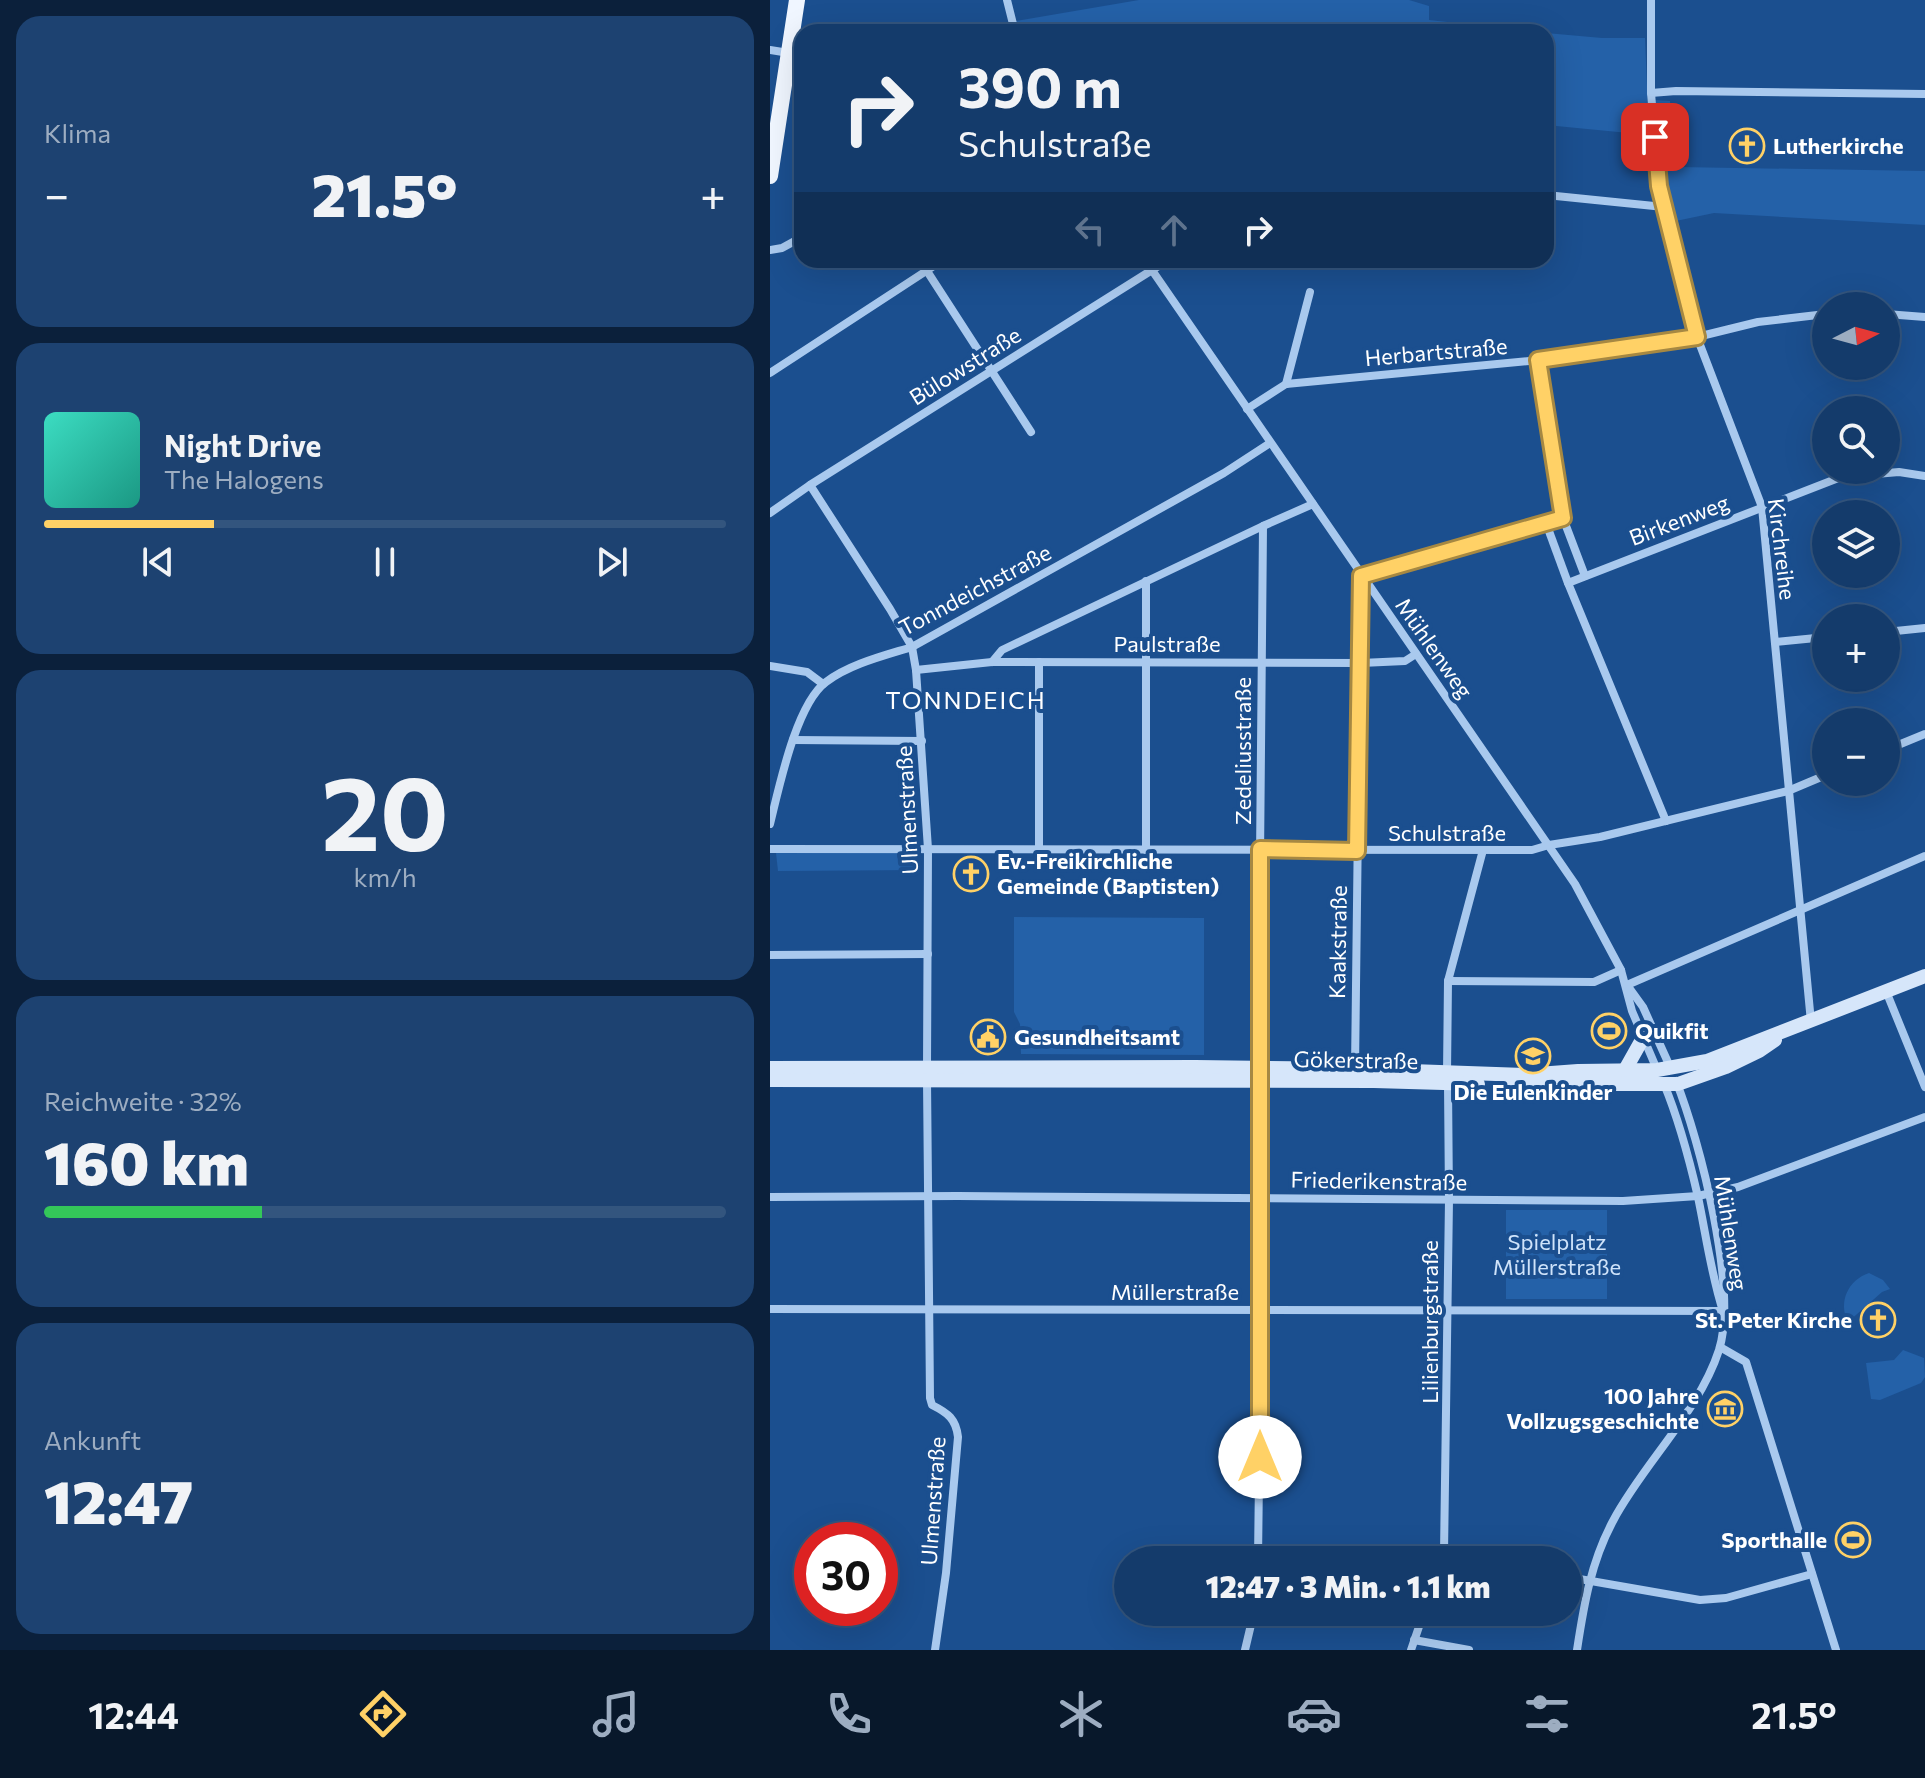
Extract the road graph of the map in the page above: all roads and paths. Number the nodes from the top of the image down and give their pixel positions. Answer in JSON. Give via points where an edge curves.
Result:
{"nodes":[{"id":1,"x":797,"y":0,"type":"edge"},
{"id":2,"x":1007,"y":0,"type":"edge"},
{"id":3,"x":1651,"y":0,"type":"edge"},
{"id":4,"x":1013,"y":24,"type":"edge"},
{"id":5,"x":770,"y":50,"type":"edge"},
{"id":6,"x":789,"y":53,"type":"junction"},
{"id":7,"x":1651,"y":93,"type":"junction"},
{"id":8,"x":1925,"y":94,"type":"edge"},
{"id":9,"x":770,"y":176,"type":"edge"},
{"id":10,"x":1554,"y":196,"type":"edge"},
{"id":11,"x":1664,"y":207,"type":"junction"},
{"id":12,"x":794,"y":241,"type":"edge"},
{"id":13,"x":770,"y":250,"type":"edge"},
{"id":14,"x":931,"y":268,"type":"edge"},
{"id":15,"x":1155,"y":268,"type":"edge"},
{"id":16,"x":1152,"y":270,"type":"junction"},
{"id":17,"x":927,"y":271,"type":"junction"},
{"id":18,"x":1310,"y":292,"type":"dead end"},
{"id":19,"x":1900,"y":315,"type":"edge"},
{"id":20,"x":1812,"y":316,"type":"edge"},
{"id":21,"x":1925,"y":317,"type":"edge"},
{"id":22,"x":1697,"y":337,"type":"junction"},
{"id":23,"x":1538,"y":360,"type":"junction"},
{"id":24,"x":990,"y":371,"type":"junction"},
{"id":25,"x":770,"y":373,"type":"edge"},
{"id":26,"x":1286,"y":384,"type":"junction"},
{"id":27,"x":1247,"y":409,"type":"junction"},
{"id":28,"x":1031,"y":432,"type":"dead end"},
{"id":29,"x":1270,"y":443,"type":"junction"},
{"id":30,"x":1925,"y":476,"type":"edge"},
{"id":31,"x":810,"y":485,"type":"junction"},
{"id":32,"x":781,"y":503,"type":"junction"},
{"id":33,"x":1313,"y":504,"type":"junction"},
{"id":34,"x":770,"y":506,"type":"edge"},
{"id":35,"x":1762,"y":507,"type":"junction"},
{"id":36,"x":770,"y":513,"type":"edge"},
{"id":37,"x":1563,"y":518,"type":"junction"},
{"id":38,"x":1546,"y":523,"type":"junction"},
{"id":39,"x":1263,"y":526,"type":"junction"},
{"id":40,"x":1361,"y":576,"type":"junction"},
{"id":41,"x":1585,"y":576,"type":"junction"},
{"id":42,"x":1146,"y":581,"type":"junction"},
{"id":43,"x":1568,"y":583,"type":"junction"},
{"id":44,"x":1925,"y":628,"type":"edge"},
{"id":45,"x":1900,"y":631,"type":"edge"},
{"id":46,"x":1812,"y":638,"type":"edge"},
{"id":47,"x":1775,"y":642,"type":"junction"},
{"id":48,"x":912,"y":647,"type":"junction"},
{"id":49,"x":1416,"y":654,"type":"junction"},
{"id":50,"x":992,"y":662,"type":"junction"},
{"id":51,"x":1039,"y":662,"type":"junction"},
{"id":52,"x":1146,"y":662,"type":"junction"},
{"id":53,"x":1261,"y":662,"type":"junction"},
{"id":54,"x":1361,"y":663,"type":"junction"},
{"id":55,"x":770,"y":666,"type":"edge"},
{"id":56,"x":916,"y":670,"type":"junction"},
{"id":57,"x":823,"y":684,"type":"junction"},
{"id":58,"x":1925,"y":734,"type":"edge"},
{"id":59,"x":793,"y":740,"type":"junction"},
{"id":60,"x":922,"y":741,"type":"junction"},
{"id":61,"x":1900,"y":744,"type":"edge"},
{"id":62,"x":1812,"y":781,"type":"edge"},
{"id":63,"x":1788,"y":791,"type":"junction"},
{"id":64,"x":1666,"y":821,"type":"junction"},
{"id":65,"x":770,"y":824,"type":"edge"},
{"id":66,"x":1549,"y":845,"type":"junction"},
{"id":67,"x":770,"y":849,"type":"edge"},
{"id":68,"x":928,"y":849,"type":"junction"},
{"id":69,"x":1260,"y":849,"type":"junction"},
{"id":70,"x":1146,"y":850,"type":"junction"},
{"id":71,"x":1483,"y":850,"type":"junction"},
{"id":72,"x":1039,"y":851,"type":"junction"},
{"id":73,"x":1357,"y":851,"type":"junction"},
{"id":74,"x":1925,"y":856,"type":"edge"},
{"id":75,"x":1800,"y":912,"type":"junction"},
{"id":76,"x":928,"y":954,"type":"junction"},
{"id":77,"x":770,"y":955,"type":"edge"},
{"id":78,"x":1621,"y":970,"type":"junction"},
{"id":79,"x":1925,"y":976,"type":"edge"},
{"id":80,"x":1448,"y":981,"type":"junction"},
{"id":81,"x":1627,"y":985,"type":"junction"},
{"id":82,"x":1886,"y":991,"type":"junction"},
{"id":83,"x":1810,"y":1017,"type":"junction"},
{"id":84,"x":1785,"y":1032,"type":"junction"},
{"id":85,"x":1643,"y":1038,"type":"junction"},
{"id":86,"x":770,"y":1068,"type":"edge"},
{"id":87,"x":1355,"y":1069,"type":"junction"},
{"id":88,"x":1664,"y":1069,"type":"junction"},
{"id":89,"x":1625,"y":1070,"type":"junction"},
{"id":90,"x":927,"y":1074,"type":"junction"},
{"id":91,"x":1258,"y":1074,"type":"junction"},
{"id":92,"x":1447,"y":1079,"type":"junction"},
{"id":93,"x":770,"y":1080,"type":"edge"},
{"id":94,"x":1671,"y":1085,"type":"junction"},
{"id":95,"x":1925,"y":1087,"type":"edge"},
{"id":96,"x":1925,"y":1117,"type":"edge"},
{"id":97,"x":1709,"y":1195,"type":"junction"},
{"id":98,"x":1698,"y":1196,"type":"junction"},
{"id":99,"x":770,"y":1197,"type":"edge"},
{"id":100,"x":928,"y":1197,"type":"junction"},
{"id":101,"x":1261,"y":1197,"type":"junction"},
{"id":102,"x":1449,"y":1200,"type":"junction"},
{"id":103,"x":770,"y":1309,"type":"edge"},
{"id":104,"x":929,"y":1309,"type":"junction"},
{"id":105,"x":1261,"y":1310,"type":"junction"},
{"id":106,"x":1446,"y":1311,"type":"junction"},
{"id":107,"x":1723,"y":1311,"type":"junction"},
{"id":108,"x":1720,"y":1347,"type":"junction"},
{"id":109,"x":1259,"y":1546,"type":"edge"},
{"id":110,"x":1443,"y":1546,"type":"edge"},
{"id":111,"x":1812,"y":1574,"type":"junction"},
{"id":112,"x":1582,"y":1579,"type":"edge"},
{"id":113,"x":1589,"y":1580,"type":"junction"},
{"id":114,"x":1251,"y":1626,"type":"edge"},
{"id":115,"x":1419,"y":1626,"type":"edge"},
{"id":116,"x":1414,"y":1640,"type":"junction"},
{"id":117,"x":935,"y":1650,"type":"edge"},
{"id":118,"x":1245,"y":1650,"type":"edge"},
{"id":119,"x":1411,"y":1650,"type":"edge"},
{"id":120,"x":1469,"y":1650,"type":"edge"},
{"id":121,"x":1577,"y":1650,"type":"edge"},
{"id":122,"x":1836,"y":1650,"type":"edge"}],
"edges":[{"from":1,"to":6,"type":"main road"},
{"from":2,"to":4,"type":"street"},
{"from":3,"to":7,"type":"street","name":"Kirchreihe"},
{"from":5,"to":6,"type":"street"},
{"from":6,"to":9,"type":"main road"},
{"from":7,"to":8,"type":"street"},
{"from":7,"to":11,"type":"street","name":"Kirchreihe"},
{"from":10,"to":11,"type":"street"},
{"from":11,"to":22,"type":"street","name":"Kirchreihe"},
{"from":12,"to":13,"type":"street"},
{"from":14,"to":17,"type":"street"},
{"from":15,"to":16,"type":"street","name":"Bülowstraße"},
{"from":16,"to":24,"type":"street","name":"Bülowstraße"},
{"from":16,"to":27,"type":"street","name":"Mühlenweg"},
{"from":17,"to":24,"type":"street"},
{"from":17,"to":25,"type":"street"},
{"from":18,"to":26,"type":"street"},
{"from":19,"to":21,"type":"street"},
{"from":20,"to":22,"type":"street","name":"Herbartstraße"},
{"from":22,"to":23,"type":"street","name":"Herbartstraße"},
{"from":22,"to":35,"type":"street","name":"Kirchreihe"},
{"from":23,"to":26,"type":"street","name":"Herbartstraße"},
{"from":23,"to":37,"type":"street"},
{"from":24,"to":28,"type":"street"},
{"from":24,"to":31,"type":"street","name":"Bülowstraße"},
{"from":26,"to":27,"type":"street","name":"Herbartstraße"},
{"from":27,"to":29,"type":"street","name":"Mühlenweg"},
{"from":29,"to":33,"type":"street","name":"Mühlenweg"},
{"from":29,"to":48,"type":"street","name":"Tonndeichstraße"},
{"from":30,"to":35,"type":"street","name":"Birkenweg","via":[[1899,472],[1841,477]]},
{"from":31,"to":32,"type":"street","name":"Bülowstraße"},
{"from":31,"to":48,"type":"street","name":"Ulmenstraße"},
{"from":32,"to":34,"type":"street","name":"Bülowstraße"},
{"from":32,"to":36,"type":"street","name":"Bülowstraße"},
{"from":33,"to":39,"type":"street"},
{"from":33,"to":40,"type":"street","name":"Mühlenweg"},
{"from":35,"to":41,"type":"street","name":"Birkenweg"},
{"from":35,"to":47,"type":"street","name":"Kirchreihe"},
{"from":37,"to":38,"type":"street"},
{"from":37,"to":41,"type":"street"},
{"from":38,"to":40,"type":"street"},
{"from":38,"to":43,"type":"street"},
{"from":39,"to":42,"type":"street"},
{"from":39,"to":53,"type":"street","name":"Zedeliusstraße"},
{"from":40,"to":49,"type":"street","name":"Mühlenweg"},
{"from":40,"to":54,"type":"street","name":"Kaakstraße"},
{"from":41,"to":43,"type":"street","name":"Birkenweg"},
{"from":42,"to":50,"type":"street","via":[[1002,650]]},
{"from":42,"to":52,"type":"street"},
{"from":43,"to":64,"type":"street"},
{"from":44,"to":45,"type":"street"},
{"from":46,"to":47,"type":"street"},
{"from":47,"to":63,"type":"street","name":"Kirchreihe"},
{"from":48,"to":56,"type":"street","name":"Ulmenstraße"},
{"from":48,"to":57,"type":"street","name":"Tonndeichstraße","via":[[875,658]]},
{"from":49,"to":54,"type":"street","name":"Paulstraße","via":[[1405,661]]},
{"from":49,"to":66,"type":"street","name":"Mühlenweg"},
{"from":50,"to":51,"type":"street","name":"Paulstraße"},
{"from":50,"to":56,"type":"street","name":"Paulstraße"},
{"from":51,"to":52,"type":"street","name":"Paulstraße"},
{"from":51,"to":72,"type":"street"},
{"from":52,"to":53,"type":"street","name":"Paulstraße"},
{"from":52,"to":70,"type":"street"},
{"from":53,"to":54,"type":"street","name":"Paulstraße"},
{"from":53,"to":69,"type":"street","name":"Zedeliusstraße"},
{"from":54,"to":73,"type":"street","name":"Kaakstraße"},
{"from":55,"to":57,"type":"street","via":[[807,672]]},
{"from":56,"to":60,"type":"street","name":"Ulmenstraße"},
{"from":57,"to":59,"type":"street"},
{"from":58,"to":61,"type":"street"},
{"from":59,"to":60,"type":"street"},
{"from":59,"to":65,"type":"street"},
{"from":60,"to":68,"type":"street","name":"Ulmenstraße"},
{"from":62,"to":63,"type":"street","name":"Schulstraße"},
{"from":63,"to":64,"type":"street","name":"Schulstraße"},
{"from":63,"to":75,"type":"street","name":"Kirchreihe"},
{"from":64,"to":66,"type":"street","name":"Schulstraße"},
{"from":66,"to":71,"type":"street","name":"Schulstraße"},
{"from":66,"to":78,"type":"street","name":"Mühlenweg","via":[[1590,908]]},
{"from":67,"to":68,"type":"street","name":"Schulstraße"},
{"from":68,"to":72,"type":"street","name":"Schulstraße"},
{"from":68,"to":76,"type":"street","name":"Ulmenstraße"},
{"from":69,"to":70,"type":"street","name":"Schulstraße"},
{"from":69,"to":73,"type":"street","name":"Schulstraße"},
{"from":69,"to":91,"type":"street","name":"Zedeliusstraße"},
{"from":70,"to":72,"type":"street","name":"Schulstraße"},
{"from":71,"to":73,"type":"street","name":"Schulstraße"},
{"from":71,"to":80,"type":"street","name":"Lilienburgstraße"},
{"from":73,"to":87,"type":"street","name":"Kaakstraße"},
{"from":74,"to":75,"type":"street"},
{"from":75,"to":81,"type":"street"},
{"from":75,"to":83,"type":"street","name":"Kirchreihe"},
{"from":76,"to":77,"type":"street"},
{"from":76,"to":90,"type":"street","name":"Ulmenstraße"},
{"from":78,"to":80,"type":"street","via":[[1594,982]]},
{"from":78,"to":81,"type":"street","name":"Mühlenweg"},
{"from":79,"to":82,"type":"main road","name":"Gökerstraße"},
{"from":80,"to":92,"type":"street","name":"Lilienburgstraße"},
{"from":81,"to":85,"type":"street","name":"Mühlenweg"},
{"from":81,"to":88,"type":"street","name":"Mühlenweg","via":[[1643,1007]]},
{"from":82,"to":83,"type":"main road","name":"Gökerstraße"},
{"from":82,"to":95,"type":"street"},
{"from":83,"to":84,"type":"main road","name":"Gökerstraße"},
{"from":84,"to":88,"type":"main road","name":"Gökerstraße","via":[[1702,1063]]},
{"from":84,"to":94,"type":"main road","name":"Gökerstraße","via":[[1726,1067]]},
{"from":85,"to":88,"type":"street","name":"Mühlenweg"},
{"from":85,"to":89,"type":"main road"},
{"from":86,"to":90,"type":"main road","name":"Gökerstraße"},
{"from":87,"to":91,"type":"main road","name":"Gökerstraße"},
{"from":87,"to":92,"type":"main road","name":"Gökerstraße"},
{"from":88,"to":89,"type":"main road","name":"Gökerstraße"},
{"from":88,"to":94,"type":"street","name":"Mühlenweg"},
{"from":88,"to":94,"type":"street","name":"Mühlenweg"},
{"from":89,"to":92,"type":"main road","name":"Gökerstraße"},
{"from":90,"to":91,"type":"main road","name":"Gökerstraße"},
{"from":90,"to":93,"type":"main road","name":"Gökerstraße"},
{"from":90,"to":100,"type":"street","name":"Ulmenstraße"},
{"from":91,"to":92,"type":"main road","name":"Gökerstraße"},
{"from":91,"to":101,"type":"street","name":"Zedeliusstraße"},
{"from":92,"to":94,"type":"main road","name":"Gökerstraße"},
{"from":92,"to":102,"type":"street","name":"Lilienburgstraße"},
{"from":94,"to":97,"type":"street","name":"Mühlenweg","via":[[1688,1113]]},
{"from":94,"to":98,"type":"street","name":"Mühlenweg"},
{"from":96,"to":97,"type":"street","name":"Friederikenstraße"},
{"from":97,"to":98,"type":"street","name":"Friederikenstraße"},
{"from":97,"to":107,"type":"street","name":"Mühlenweg","via":[[1724,1285]]},
{"from":98,"to":102,"type":"street","name":"Friederikenstraße","via":[[1580,1203]]},
{"from":98,"to":107,"type":"street","name":"Mühlenweg"},
{"from":99,"to":100,"type":"street","name":"Friederikenstraße"},
{"from":100,"to":101,"type":"street","name":"Friederikenstraße"},
{"from":100,"to":104,"type":"street","name":"Ulmenstraße"},
{"from":101,"to":102,"type":"street","name":"Friederikenstraße"},
{"from":101,"to":105,"type":"street","name":"Zedeliusstraße"},
{"from":102,"to":106,"type":"street","name":"Lilienburgstraße"},
{"from":103,"to":104,"type":"street","name":"Müllerstraße"},
{"from":104,"to":105,"type":"street","name":"Müllerstraße"},
{"from":104,"to":117,"type":"street","name":"Ulmenstraße","via":[[930,1398],[932,1405],[951,1416],[958,1437]]},
{"from":105,"to":106,"type":"street","name":"Müllerstraße"},
{"from":105,"to":109,"type":"street","name":"Zedeliusstraße"},
{"from":106,"to":107,"type":"street","name":"Müllerstraße"},
{"from":106,"to":110,"type":"street","name":"Lilienburgstraße"},
{"from":107,"to":108,"type":"street","name":"Mühlenweg"},
{"from":108,"to":111,"type":"street","via":[[1746,1362]]},
{"from":108,"to":113,"type":"street","name":"Mühlenweg","via":[[1691,1404],[1613,1520]]},
{"from":111,"to":113,"type":"street","via":[[1700,1600]]},
{"from":111,"to":122,"type":"street"},
{"from":112,"to":113,"type":"street"},
{"from":113,"to":121,"type":"street","name":"Mühlenweg"},
{"from":114,"to":118,"type":"street"},
{"from":115,"to":116,"type":"street"},
{"from":116,"to":119,"type":"street"},
{"from":116,"to":120,"type":"street"}]}
